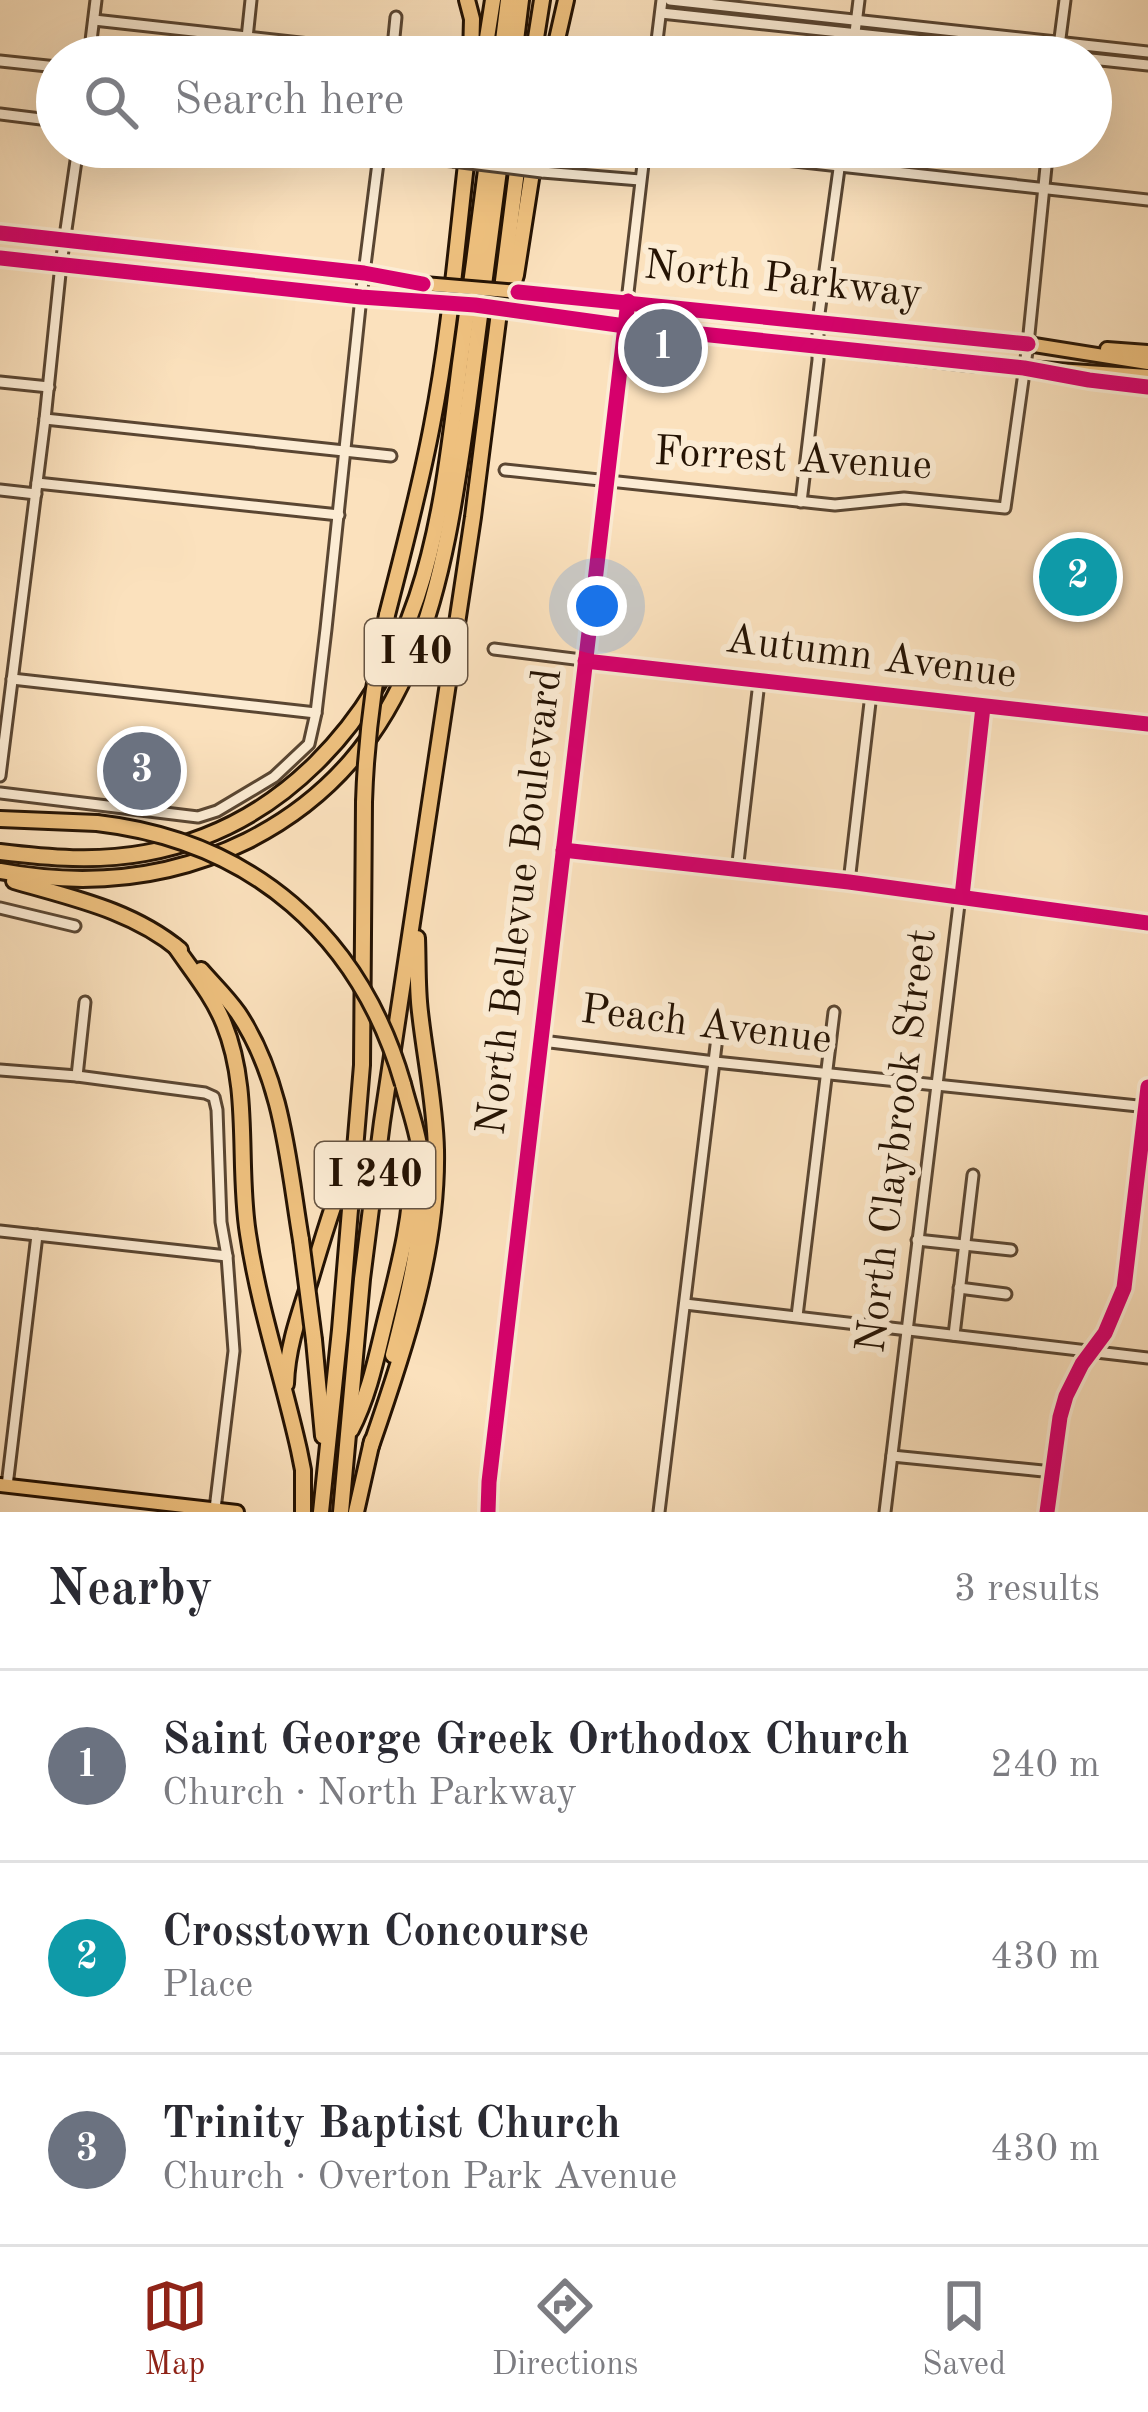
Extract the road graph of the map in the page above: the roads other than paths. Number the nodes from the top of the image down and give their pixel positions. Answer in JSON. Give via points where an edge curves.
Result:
{"nodes":[{"id":1,"x":96,"y":0,"type":"edge"},
{"id":2,"x":251,"y":0,"type":"edge"},
{"id":3,"x":467,"y":0,"type":"edge"},
{"id":4,"x":493,"y":0,"type":"edge"},
{"id":5,"x":508,"y":0,"type":"edge"},
{"id":6,"x":521,"y":0,"type":"edge"},
{"id":7,"x":542,"y":0,"type":"edge"},
{"id":8,"x":566,"y":0,"type":"edge"},
{"id":9,"x":666,"y":0,"type":"edge"},
{"id":10,"x":859,"y":0,"type":"edge"},
{"id":11,"x":1066,"y":0,"type":"edge"},
{"id":12,"x":661,"y":13,"type":"junction"},
{"id":13,"x":397,"y":17,"type":"dead end"},
{"id":14,"x":94,"y":20,"type":"junction"},
{"id":15,"x":856,"y":21,"type":"junction"},
{"id":16,"x":855,"y":34,"type":"junction"},
{"id":17,"x":92,"y":36,"type":"edge"},
{"id":18,"x":230,"y":36,"type":"edge"},
{"id":19,"x":247,"y":36,"type":"edge"},
{"id":20,"x":395,"y":36,"type":"edge"},
{"id":21,"x":472,"y":36,"type":"edge"},
{"id":22,"x":487,"y":36,"type":"edge"},
{"id":23,"x":504,"y":36,"type":"edge"},
{"id":24,"x":517,"y":36,"type":"edge"},
{"id":25,"x":536,"y":36,"type":"edge"},
{"id":26,"x":558,"y":36,"type":"edge"},
{"id":27,"x":658,"y":36,"type":"edge"},
{"id":28,"x":873,"y":36,"type":"edge"},
{"id":29,"x":1002,"y":36,"type":"edge"},
{"id":30,"x":1061,"y":36,"type":"edge"},
{"id":31,"x":1112,"y":48,"type":"edge"},
{"id":32,"x":1148,"y":52,"type":"edge"},
{"id":33,"x":0,"y":61,"type":"edge"},
{"id":34,"x":1112,"y":61,"type":"edge"},
{"id":35,"x":36,"y":65,"type":"edge"},
{"id":36,"x":1148,"y":65,"type":"edge"},
{"id":37,"x":0,"y":114,"type":"edge"},
{"id":38,"x":36,"y":118,"type":"edge"},
{"id":39,"x":75,"y":168,"type":"edge"},
{"id":40,"x":378,"y":168,"type":"edge"},
{"id":41,"x":466,"y":168,"type":"edge"},
{"id":42,"x":486,"y":168,"type":"edge"},
{"id":43,"x":499,"y":168,"type":"edge"},
{"id":44,"x":509,"y":168,"type":"edge"},
{"id":45,"x":517,"y":168,"type":"edge"},
{"id":46,"x":533,"y":168,"type":"edge"},
{"id":47,"x":642,"y":168,"type":"edge"},
{"id":48,"x":839,"y":168,"type":"joint"},
{"id":49,"x":1046,"y":168,"type":"edge"},
{"id":50,"x":640,"y":180,"type":"junction"},
{"id":51,"x":1044,"y":189,"type":"junction"},
{"id":52,"x":1148,"y":200,"type":"edge"},
{"id":53,"x":0,"y":232,"type":"edge"},
{"id":54,"x":65,"y":240,"type":"junction"},
{"id":55,"x":0,"y":258,"type":"edge"},
{"id":56,"x":61,"y":264,"type":"junction"},
{"id":57,"x":364,"y":272,"type":"junction"},
{"id":58,"x":361,"y":297,"type":"junction"},
{"id":59,"x":628,"y":301,"type":"junction"},
{"id":60,"x":818,"y":321,"type":"junction"},
{"id":61,"x":626,"y":326,"type":"junction"},
{"id":62,"x":497,"y":334,"type":"junction"},
{"id":63,"x":1028,"y":344,"type":"junction"},
{"id":64,"x":818,"y":346,"type":"junction"},
{"id":65,"x":1148,"y":352,"type":"edge"},
{"id":66,"x":1148,"y":363,"type":"edge"},
{"id":67,"x":1024,"y":368,"type":"junction"},
{"id":68,"x":1148,"y":376,"type":"edge"},
{"id":69,"x":0,"y":382,"type":"edge"},
{"id":70,"x":49,"y":387,"type":"junction"},
{"id":71,"x":1148,"y":387,"type":"edge"},
{"id":72,"x":45,"y":419,"type":"junction"},
{"id":73,"x":345,"y":452,"type":"junction"},
{"id":74,"x":391,"y":456,"type":"dead end"},
{"id":75,"x":505,"y":470,"type":"dead end"},
{"id":76,"x":607,"y":481,"type":"junction"},
{"id":77,"x":37,"y":488,"type":"junction"},
{"id":78,"x":0,"y":490,"type":"edge"},
{"id":79,"x":801,"y":502,"type":"junction"},
{"id":80,"x":339,"y":515,"type":"junction"},
{"id":81,"x":494,"y":649,"type":"dead end"},
{"id":82,"x":585,"y":661,"type":"junction"},
{"id":83,"x":12,"y":679,"type":"junction"},
{"id":84,"x":759,"y":682,"type":"junction"},
{"id":85,"x":871,"y":694,"type":"junction"},
{"id":86,"x":983,"y":707,"type":"junction"},
{"id":87,"x":316,"y":713,"type":"junction"},
{"id":88,"x":4,"y":715,"type":"edge"},
{"id":89,"x":1148,"y":724,"type":"edge"},
{"id":90,"x":0,"y":776,"type":"edge"},
{"id":91,"x":0,"y":793,"type":"edge"},
{"id":92,"x":0,"y":819,"type":"edge"},
{"id":93,"x":562,"y":850,"type":"junction"},
{"id":94,"x":0,"y":852,"type":"edge"},
{"id":95,"x":737,"y":871,"type":"junction"},
{"id":96,"x":0,"y":874,"type":"edge"},
{"id":97,"x":849,"y":882,"type":"junction"},
{"id":98,"x":962,"y":896,"type":"junction"},
{"id":99,"x":0,"y":908,"type":"edge"},
{"id":100,"x":415,"y":911,"type":"junction"},
{"id":101,"x":1148,"y":923,"type":"edge"},
{"id":102,"x":75,"y":926,"type":"dead end"},
{"id":103,"x":175,"y":946,"type":"junction"},
{"id":104,"x":85,"y":1002,"type":"dead end"},
{"id":105,"x":833,"y":1012,"type":"dead end"},
{"id":106,"x":718,"y":1029,"type":"dead end"},
{"id":107,"x":542,"y":1041,"type":"junction"},
{"id":108,"x":715,"y":1062,"type":"junction"},
{"id":109,"x":0,"y":1070,"type":"edge"},
{"id":110,"x":826,"y":1074,"type":"junction"},
{"id":111,"x":77,"y":1076,"type":"junction"},
{"id":112,"x":939,"y":1084,"type":"junction"},
{"id":113,"x":1148,"y":1087,"type":"edge"},
{"id":114,"x":1147,"y":1107,"type":"edge"},
{"id":115,"x":356,"y":1148,"type":"junction"},
{"id":116,"x":417,"y":1152,"type":"junction"},
{"id":117,"x":973,"y":1175,"type":"dead end"},
{"id":118,"x":0,"y":1231,"type":"edge"},
{"id":119,"x":37,"y":1235,"type":"junction"},
{"id":120,"x":917,"y":1240,"type":"junction"},
{"id":121,"x":964,"y":1245,"type":"junction"},
{"id":122,"x":1011,"y":1250,"type":"dead end"},
{"id":123,"x":227,"y":1256,"type":"junction"},
{"id":124,"x":959,"y":1288,"type":"junction"},
{"id":125,"x":1006,"y":1294,"type":"dead end"},
{"id":126,"x":685,"y":1304,"type":"junction"},
{"id":127,"x":797,"y":1316,"type":"junction"},
{"id":128,"x":908,"y":1330,"type":"junction"},
{"id":129,"x":954,"y":1335,"type":"junction"},
{"id":130,"x":1093,"y":1352,"type":"junction"},
{"id":131,"x":1148,"y":1358,"type":"edge"},
{"id":132,"x":287,"y":1396,"type":"junction"},
{"id":133,"x":346,"y":1440,"type":"junction"},
{"id":134,"x":371,"y":1446,"type":"junction"},
{"id":135,"x":892,"y":1456,"type":"junction"},
{"id":136,"x":326,"y":1462,"type":"junction"},
{"id":137,"x":1052,"y":1472,"type":"junction"},
{"id":138,"x":4,"y":1485,"type":"edge"},
{"id":139,"x":215,"y":1509,"type":"junction"},
{"id":140,"x":237,"y":1512,"type":"edge"},
{"id":141,"x":303,"y":1512,"type":"edge"},
{"id":142,"x":321,"y":1512,"type":"edge"},
{"id":143,"x":340,"y":1512,"type":"edge"},
{"id":144,"x":356,"y":1512,"type":"edge"},
{"id":145,"x":488,"y":1512,"type":"edge"},
{"id":146,"x":659,"y":1512,"type":"edge"},
{"id":147,"x":886,"y":1512,"type":"edge"},
{"id":148,"x":1047,"y":1512,"type":"edge"}],
"edges":[{"from":1,"to":14,"type":"street"},
{"from":2,"to":19,"type":"street"},
{"from":3,"to":21,"type":"highway"},
{"from":4,"to":22,"type":"highway"},
{"from":5,"to":23,"type":"highway"},
{"from":6,"to":24,"type":"highway"},
{"from":7,"to":25,"type":"highway"},
{"from":8,"to":26,"type":"highway"},
{"from":9,"to":12,"type":"street"},
{"from":9,"to":15,"type":"street"},
{"from":10,"to":15,"type":"street"},
{"from":11,"to":30,"type":"street"},
{"from":12,"to":16,"type":"street"},
{"from":12,"to":27,"type":"street"},
{"from":13,"to":20,"type":"street"},
{"from":14,"to":17,"type":"street"},
{"from":14,"to":18,"type":"street"},
{"from":15,"to":16,"type":"street"},
{"from":15,"to":29,"type":"street"},
{"from":16,"to":28,"type":"street"},
{"from":31,"to":32,"type":"street"},
{"from":33,"to":35,"type":"street"},
{"from":34,"to":36,"type":"street"},
{"from":37,"to":38,"type":"street"},
{"from":39,"to":54,"type":"street"},
{"from":40,"to":57,"type":"street"},
{"from":41,"to":115,"type":"highway","number":"I 240","bridge":true,"via":[[433,421],[372,694]]},
{"from":42,"to":94,"type":"highway","number":"I 40","via":[[436,527],[400,642],[354,723],[285,792],[209,835],[107,858]]},
{"from":43,"to":96,"type":"highway","number":"I 40","via":[[446,551],[422,638],[383,716],[313,797],[203,861],[100,880]]},
{"from":44,"to":50,"type":"street","bridge":true},
{"from":45,"to":62,"type":"highway","number":"I 240"},
{"from":46,"to":62,"type":"highway","via":[[516,275]]},
{"from":47,"to":50,"type":"street","name":"North Bellevue Boulevard"},
{"from":48,"to":51,"type":"street"},
{"from":48,"to":60,"type":"street"},
{"from":49,"to":51,"type":"street"},
{"from":50,"to":59,"type":"street","name":"North Bellevue Boulevard"},
{"from":51,"to":52,"type":"street"},
{"from":51,"to":63,"type":"street"},
{"from":53,"to":54,"type":"main road","name":"North Parkway"},
{"from":54,"to":56,"type":"street"},
{"from":54,"to":57,"type":"main road","name":"North Parkway"},
{"from":55,"to":56,"type":"main road","name":"North Parkway"},
{"from":56,"to":58,"type":"main road","name":"North Parkway"},
{"from":56,"to":70,"type":"street"},
{"from":57,"to":58,"type":"street"},
{"from":57,"to":59,"type":"main road","name":"North Parkway","bridge":true},
{"from":58,"to":61,"type":"main road","name":"North Parkway","bridge":true},
{"from":58,"to":73,"type":"street"},
{"from":59,"to":60,"type":"main road","name":"North Parkway"},
{"from":59,"to":61,"type":"street","name":"North Bellevue Boulevard"},
{"from":60,"to":63,"type":"main road","name":"North Parkway"},
{"from":60,"to":64,"type":"street"},
{"from":61,"to":64,"type":"main road","name":"North Parkway"},
{"from":61,"to":76,"type":"street","name":"North Bellevue Boulevard"},
{"from":62,"to":100,"type":"highway","number":"I 240"},
{"from":63,"to":65,"type":"main road"},
{"from":63,"to":66,"type":"main road","name":"North Parkway"},
{"from":63,"to":67,"type":"street"},
{"from":64,"to":67,"type":"main road","name":"North Parkway"},
{"from":64,"to":79,"type":"street"},
{"from":67,"to":68,"type":"main road","name":"North Parkway"},
{"from":67,"to":71,"type":"main road"},
{"from":67,"to":79,"type":"street","name":"Forrest Avenue","via":[[1005,508],[904,498]]},
{"from":69,"to":70,"type":"street"},
{"from":70,"to":72,"type":"street"},
{"from":72,"to":73,"type":"street"},
{"from":72,"to":77,"type":"street"},
{"from":73,"to":74,"type":"street"},
{"from":73,"to":80,"type":"street"},
{"from":75,"to":76,"type":"street","name":"Forrest Avenue"},
{"from":76,"to":79,"type":"street","name":"Forrest Avenue"},
{"from":76,"to":82,"type":"street","name":"North Bellevue Boulevard"},
{"from":77,"to":78,"type":"street"},
{"from":77,"to":80,"type":"street"},
{"from":77,"to":83,"type":"street"},
{"from":80,"to":87,"type":"street"},
{"from":81,"to":82,"type":"street","name":"Autumn Avenue"},
{"from":82,"to":84,"type":"street","name":"Autumn Avenue"},
{"from":82,"to":93,"type":"street","name":"North Bellevue Boulevard"},
{"from":83,"to":87,"type":"street"},
{"from":83,"to":88,"type":"street"},
{"from":84,"to":85,"type":"street","name":"Autumn Avenue"},
{"from":84,"to":95,"type":"street"},
{"from":85,"to":86,"type":"street","name":"Autumn Avenue"},
{"from":85,"to":97,"type":"street"},
{"from":86,"to":89,"type":"street","name":"Autumn Avenue"},
{"from":86,"to":98,"type":"street","name":"North Claybrook Street"},
{"from":87,"to":91,"type":"street","via":[[309,744],[274,777],[198,817]]},
{"from":88,"to":90,"type":"street"},
{"from":92,"to":116,"type":"highway","bridge":true,"via":[[152,832],[256,876],[300,910],[370,998],[403,1084]]},
{"from":93,"to":95,"type":"street"},
{"from":93,"to":107,"type":"street","name":"North Bellevue Boulevard"},
{"from":95,"to":97,"type":"street"},
{"from":96,"to":103,"type":"highway","via":[[119,913]]},
{"from":97,"to":98,"type":"street"},
{"from":98,"to":101,"type":"street"},
{"from":98,"to":112,"type":"street","name":"North Claybrook Street"},
{"from":99,"to":102,"type":"street"},
{"from":100,"to":133,"type":"highway","number":"I 240"},
{"from":100,"to":134,"type":"highway","via":[[434,1180],[410,1333]]},
{"from":103,"to":132,"type":"highway","via":[[214,1004],[235,1057],[247,1233]]},
{"from":103,"to":136,"type":"highway","bridge":true,"via":[[235,1009],[278,1107]]},
{"from":104,"to":111,"type":"street"},
{"from":105,"to":110,"type":"street"},
{"from":106,"to":108,"type":"street"},
{"from":107,"to":108,"type":"street","name":"Peach Avenue"},
{"from":107,"to":145,"type":"street","name":"North Bellevue Boulevard"},
{"from":108,"to":110,"type":"street","name":"Peach Avenue"},
{"from":108,"to":126,"type":"street"},
{"from":109,"to":111,"type":"street"},
{"from":110,"to":112,"type":"street","name":"Peach Avenue"},
{"from":110,"to":127,"type":"street"},
{"from":111,"to":123,"type":"street","via":[[214,1097]]},
{"from":112,"to":114,"type":"street","name":"Peach Avenue"},
{"from":112,"to":120,"type":"street","name":"North Claybrook Street"},
{"from":113,"to":114,"type":"main road"},
{"from":114,"to":130,"type":"main road","via":[[1124,1288]]},
{"from":115,"to":132,"type":"highway","via":[[290,1348]]},
{"from":115,"to":136,"type":"highway","number":"I 240"},
{"from":116,"to":133,"type":"highway","via":[[366,1401]]},
{"from":116,"to":134,"type":"highway","via":[[421,1202],[410,1278]]},
{"from":117,"to":121,"type":"street"},
{"from":118,"to":119,"type":"street"},
{"from":119,"to":123,"type":"street"},
{"from":119,"to":138,"type":"street"},
{"from":120,"to":121,"type":"street"},
{"from":120,"to":128,"type":"street","name":"North Claybrook Street"},
{"from":121,"to":122,"type":"street"},
{"from":121,"to":124,"type":"street"},
{"from":123,"to":139,"type":"street","via":[[234,1365]]},
{"from":124,"to":125,"type":"street"},
{"from":124,"to":129,"type":"street"},
{"from":126,"to":127,"type":"street"},
{"from":126,"to":146,"type":"street"},
{"from":127,"to":128,"type":"street"},
{"from":128,"to":129,"type":"street"},
{"from":128,"to":135,"type":"street","name":"North Claybrook Street"},
{"from":129,"to":130,"type":"street"},
{"from":130,"to":131,"type":"street"},
{"from":130,"to":137,"type":"main road","via":[[1066,1396]]},
{"from":132,"to":141,"type":"highway"},
{"from":133,"to":143,"type":"highway","number":"I 240"},
{"from":134,"to":144,"type":"highway"},
{"from":135,"to":137,"type":"street"},
{"from":135,"to":147,"type":"street","name":"North Claybrook Street"},
{"from":136,"to":142,"type":"highway","number":"I 240"},
{"from":137,"to":148,"type":"main road"},
{"from":138,"to":139,"type":"main road"},
{"from":139,"to":140,"type":"main road"}]}
